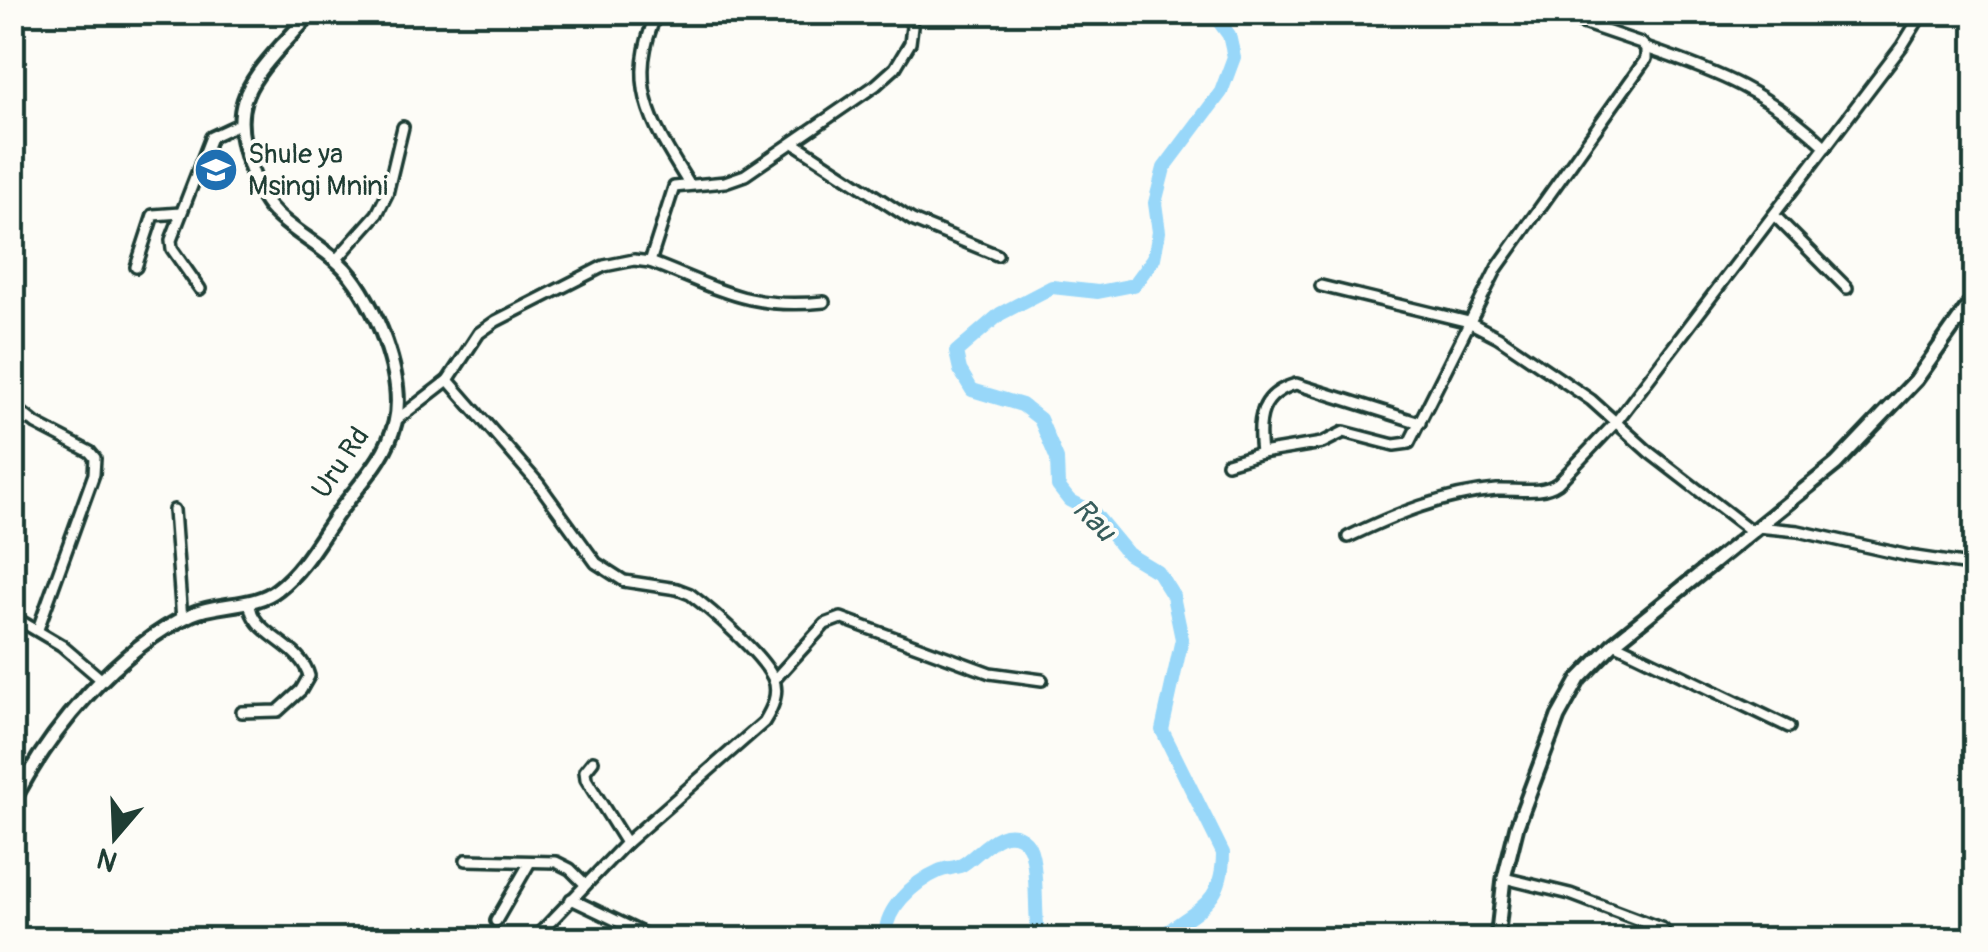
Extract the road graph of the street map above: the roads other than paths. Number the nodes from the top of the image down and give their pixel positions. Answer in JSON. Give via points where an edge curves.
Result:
{"nodes":[{"id":1,"x":314,"y":12,"type":"edge"},
{"id":2,"x":657,"y":12,"type":"edge"},
{"id":3,"x":908,"y":12,"type":"edge"},
{"id":4,"x":1550,"y":12,"type":"edge"},
{"id":5,"x":1923,"y":12,"type":"edge"},
{"id":6,"x":1646,"y":48,"type":"junction"},
{"id":7,"x":239,"y":124,"type":"junction"},
{"id":8,"x":403,"y":127,"type":"dead end"},
{"id":9,"x":794,"y":143,"type":"junction"},
{"id":10,"x":1826,"y":147,"type":"junction"},
{"id":11,"x":689,"y":184,"type":"junction"},
{"id":12,"x":181,"y":213,"type":"junction"},
{"id":13,"x":1774,"y":215,"type":"junction"},
{"id":14,"x":997,"y":255,"type":"dead end"},
{"id":15,"x":336,"y":260,"type":"junction"},
{"id":16,"x":650,"y":262,"type":"junction"},
{"id":17,"x":136,"y":267,"type":"dead end"},
{"id":18,"x":1322,"y":286,"type":"dead end"},
{"id":19,"x":1848,"y":288,"type":"dead end"},
{"id":20,"x":200,"y":289,"type":"dead end"},
{"id":21,"x":1976,"y":295,"type":"edge"},
{"id":22,"x":824,"y":302,"type":"dead end"},
{"id":23,"x":1468,"y":322,"type":"junction"},
{"id":24,"x":448,"y":380,"type":"junction"},
{"id":25,"x":16,"y":409,"type":"dead end"},
{"id":26,"x":396,"y":421,"type":"junction"},
{"id":27,"x":1616,"y":422,"type":"junction"},
{"id":28,"x":1420,"y":423,"type":"junction"},
{"id":29,"x":1261,"y":453,"type":"junction"},
{"id":30,"x":1226,"y":463,"type":"dead end"},
{"id":31,"x":174,"y":510,"type":"dead end"},
{"id":32,"x":1752,"y":528,"type":"junction"},
{"id":33,"x":1348,"y":537,"type":"dead end"},
{"id":34,"x":1976,"y":566,"type":"edge"},
{"id":35,"x":250,"y":601,"type":"junction"},
{"id":36,"x":12,"y":616,"type":"edge"},
{"id":37,"x":182,"y":620,"type":"junction"},
{"id":38,"x":38,"y":629,"type":"junction"},
{"id":39,"x":1614,"y":642,"type":"junction"},
{"id":40,"x":102,"y":680,"type":"junction"},
{"id":41,"x":774,"y":680,"type":"junction"},
{"id":42,"x":1042,"y":680,"type":"dead end"},
{"id":43,"x":242,"y":712,"type":"dead end"},
{"id":44,"x":1789,"y":728,"type":"dead end"},
{"id":45,"x":592,"y":761,"type":"dead end"},
{"id":46,"x":12,"y":804,"type":"edge"},
{"id":47,"x":626,"y":843,"type":"junction"},
{"id":48,"x":466,"y":860,"type":"dead end"},
{"id":49,"x":530,"y":862,"type":"junction"},
{"id":50,"x":1504,"y":878,"type":"junction"},
{"id":51,"x":585,"y":884,"type":"junction"},
{"id":52,"x":571,"y":899,"type":"junction"},
{"id":53,"x":496,"y":921,"type":"dead end"},
{"id":54,"x":1663,"y":930,"type":"dead end"},
{"id":55,"x":532,"y":940,"type":"edge"},
{"id":56,"x":658,"y":940,"type":"edge"},
{"id":57,"x":1498,"y":940,"type":"edge"}],
"edges":[{"from":1,"to":7,"type":"street","via":[[259,70]]},
{"from":2,"to":11,"type":"street","via":[[646,38],[642,84]]},
{"from":3,"to":9,"type":"street","via":[[910,43],[895,68]]},
{"from":4,"to":6,"type":"street"},
{"from":5,"to":10,"type":"street"},
{"from":6,"to":10,"type":"street","via":[[1740,83],[1794,116]]},
{"from":6,"to":23,"type":"street","via":[[1646,59],[1497,268]]},
{"from":7,"to":12,"type":"street","via":[[211,137]]},
{"from":7,"to":15,"type":"street","name":"Uru Rd","via":[[266,203]]},
{"from":8,"to":15,"type":"street","via":[[376,214]]},
{"from":9,"to":11,"type":"street","via":[[745,175]]},
{"from":9,"to":14,"type":"street","via":[[912,220]]},
{"from":10,"to":13,"type":"street"},
{"from":11,"to":16,"type":"street","via":[[670,194]]},
{"from":12,"to":17,"type":"street","via":[[154,215]]},
{"from":12,"to":20,"type":"street","via":[[170,244]]},
{"from":13,"to":19,"type":"street"},
{"from":13,"to":27,"type":"street"},
{"from":15,"to":26,"type":"street","name":"Uru Rd","via":[[356,282],[383,337],[397,393]]},
{"from":16,"to":22,"type":"street","via":[[750,301]]},
{"from":16,"to":24,"type":"street","via":[[604,266],[496,320],[479,333]]},
{"from":18,"to":23,"type":"street"},
{"from":21,"to":32,"type":"street","via":[[1873,427]]},
{"from":23,"to":27,"type":"street","via":[[1538,363]]},
{"from":23,"to":28,"type":"street"},
{"from":24,"to":26,"type":"street"},
{"from":24,"to":41,"type":"street","via":[[538,483],[596,563],[624,581],[690,594]]},
{"from":25,"to":38,"type":"street","via":[[95,458]]},
{"from":26,"to":35,"type":"street","name":"Uru Rd","via":[[372,471],[299,568],[276,591]]},
{"from":27,"to":32,"type":"street"},
{"from":27,"to":33,"type":"street","via":[[1548,490],[1460,494]]},
{"from":28,"to":29,"type":"street","via":[[1404,446],[1344,432],[1322,443]]},
{"from":28,"to":29,"type":"street","via":[[1296,384],[1272,394],[1262,408]]},
{"from":29,"to":30,"type":"street"},
{"from":31,"to":37,"type":"street"},
{"from":32,"to":34,"type":"street","via":[[1798,530]]},
{"from":32,"to":39,"type":"street"},
{"from":35,"to":37,"type":"street","name":"Uru Rd"},
{"from":35,"to":43,"type":"street","via":[[254,618],[299,656],[308,676],[278,712]]},
{"from":36,"to":38,"type":"street"},
{"from":37,"to":40,"type":"street","name":"Uru Rd"},
{"from":38,"to":40,"type":"street"},
{"from":39,"to":44,"type":"street"},
{"from":39,"to":50,"type":"street","via":[[1579,679],[1558,717]]},
{"from":40,"to":46,"type":"street","name":"Uru Rd"},
{"from":41,"to":42,"type":"street","via":[[825,624],[840,618],[990,673]]},
{"from":41,"to":47,"type":"street","via":[[775,698],[764,722]]},
{"from":45,"to":47,"type":"street","via":[[584,775]]},
{"from":47,"to":51,"type":"street"},
{"from":48,"to":49,"type":"street"},
{"from":49,"to":51,"type":"street","via":[[565,865]]},
{"from":49,"to":53,"type":"street"},
{"from":50,"to":54,"type":"street","via":[[1570,894]]},
{"from":50,"to":57,"type":"street"},
{"from":51,"to":52,"type":"street"},
{"from":52,"to":55,"type":"street"},
{"from":52,"to":56,"type":"street"}]}
